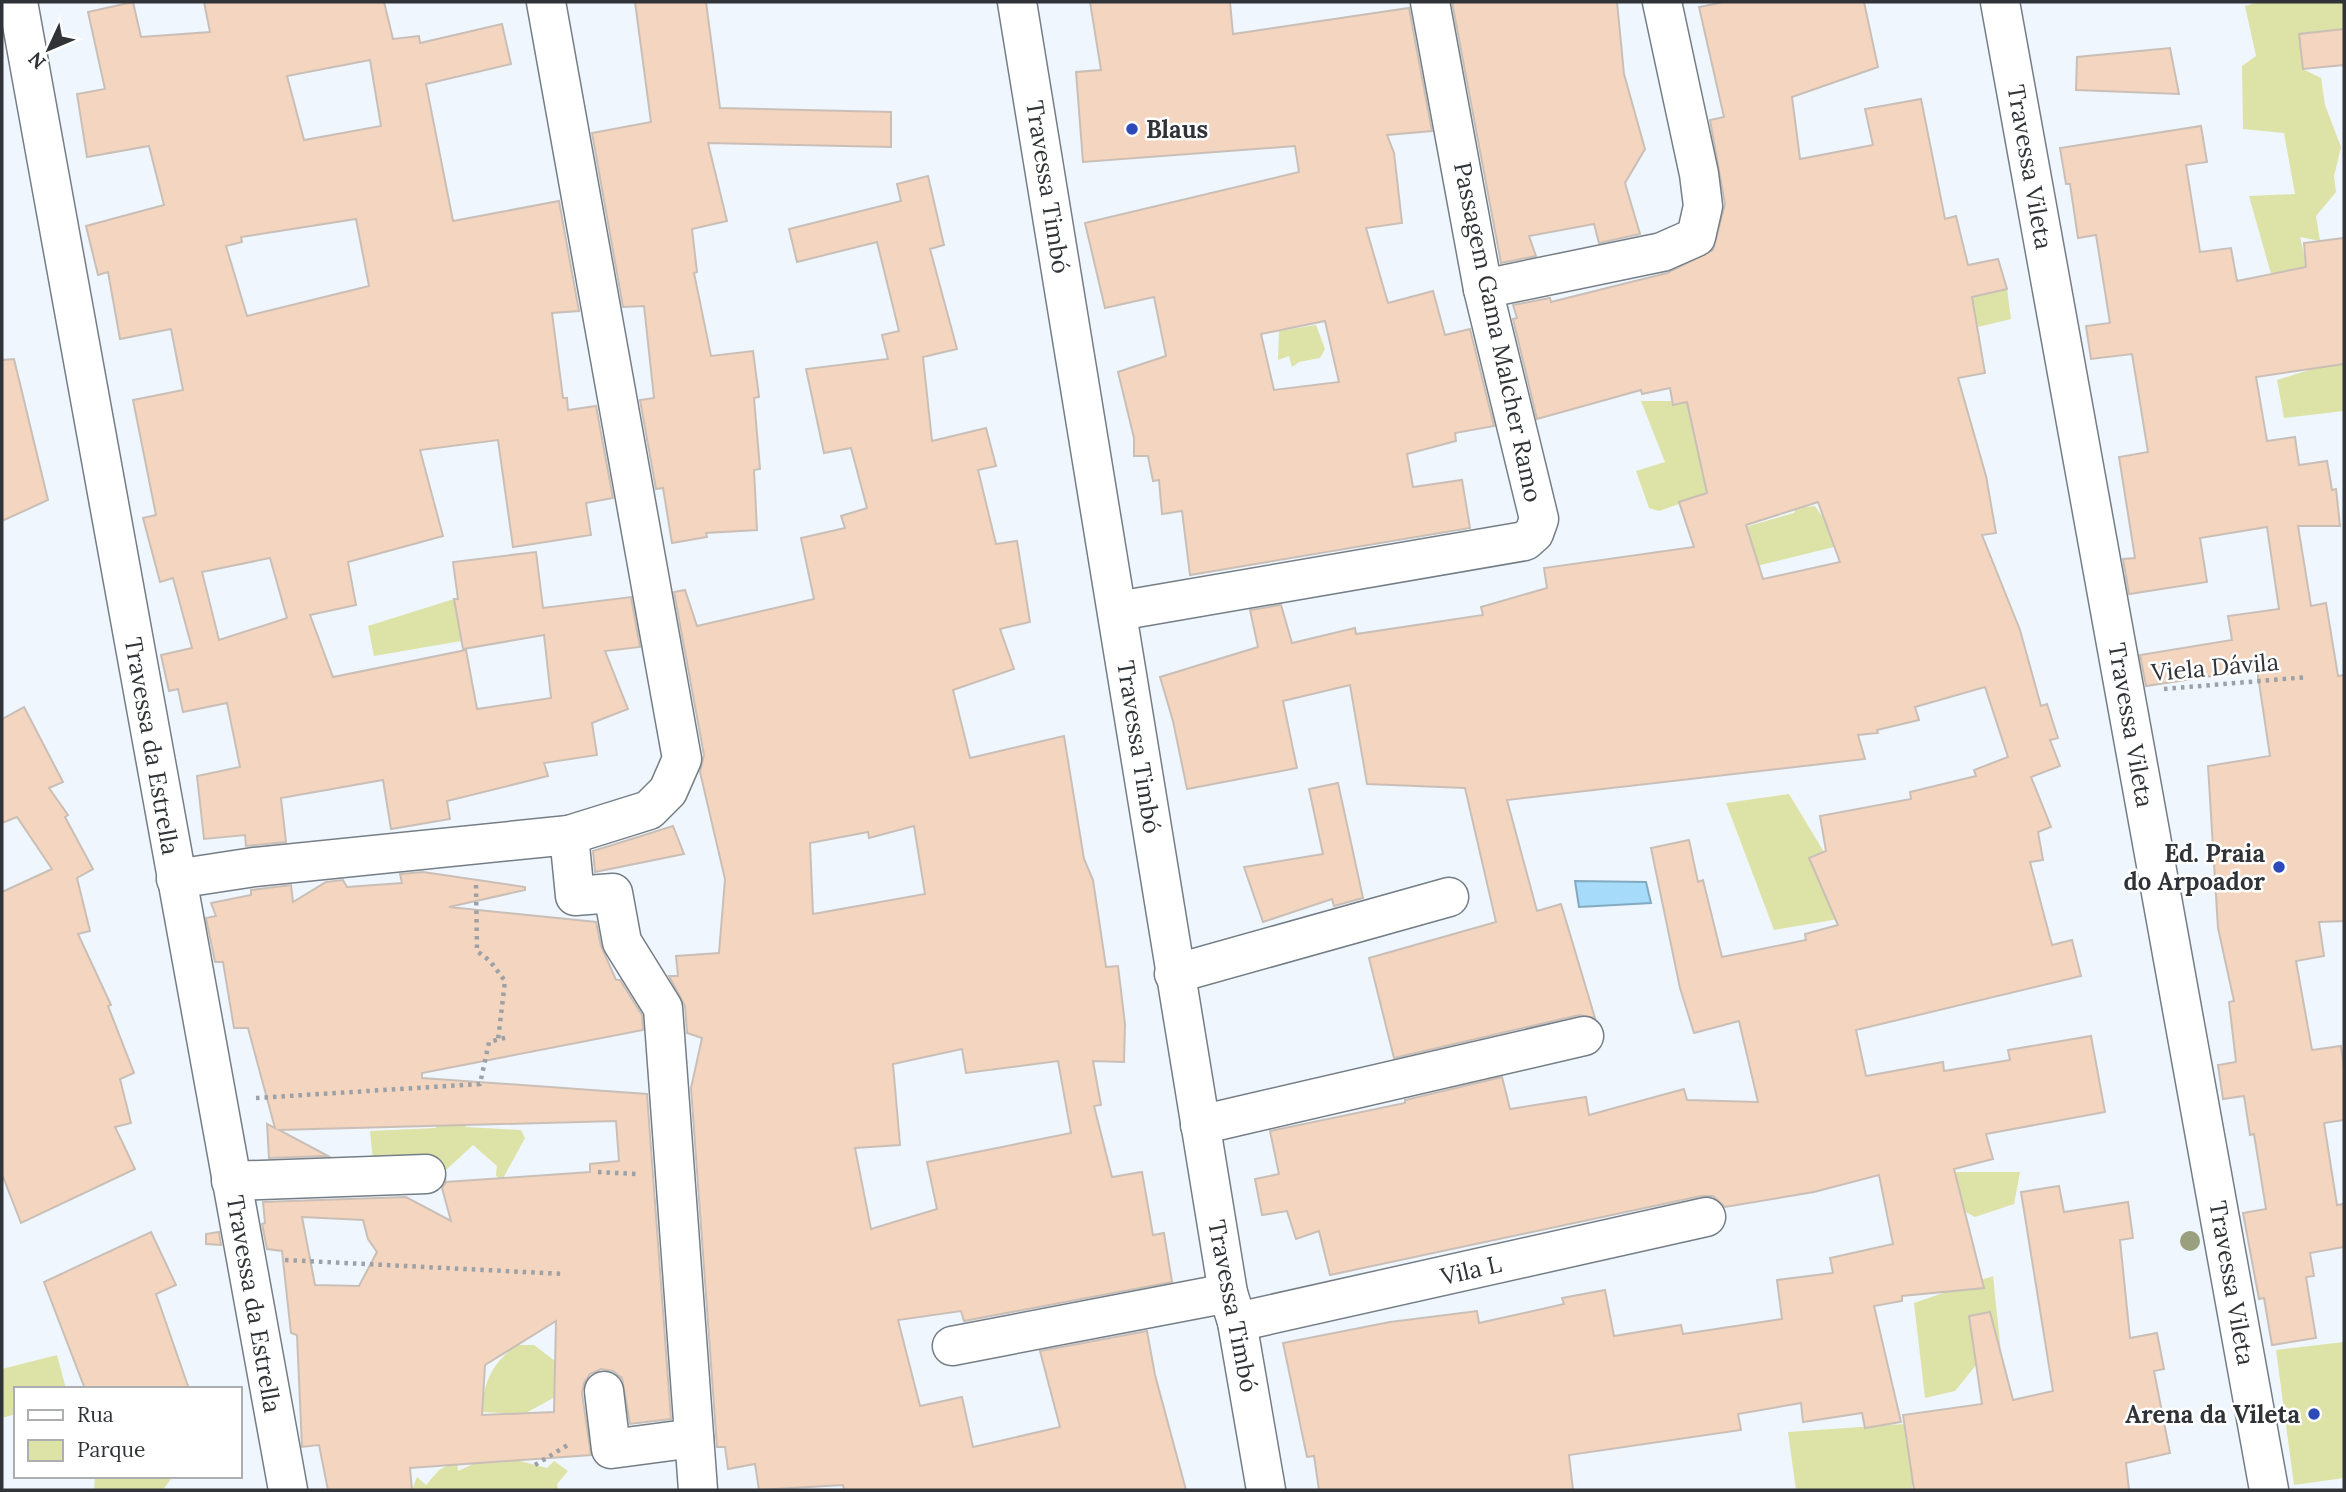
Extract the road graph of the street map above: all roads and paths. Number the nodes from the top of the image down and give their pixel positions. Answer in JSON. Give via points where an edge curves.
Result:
{"nodes":[{"id":1,"x":18,"y":2,"type":"edge"},
{"id":2,"x":546,"y":2,"type":"edge"},
{"id":3,"x":1017,"y":2,"type":"edge"},
{"id":4,"x":1430,"y":2,"type":"edge"},
{"id":5,"x":1662,"y":2,"type":"edge"},
{"id":6,"x":2000,"y":2,"type":"edge"},
{"id":7,"x":1483,"y":289,"type":"junction"},
{"id":8,"x":1118,"y":611,"type":"junction"},
{"id":9,"x":2308,"y":677,"type":"dead end"},
{"id":10,"x":2125,"y":692,"type":"junction"},
{"id":11,"x":569,"y":835,"type":"junction"},
{"id":12,"x":473,"y":844,"type":"junction"},
{"id":13,"x":176,"y":879,"type":"junction"},
{"id":14,"x":1448,"y":897,"type":"dead end"},
{"id":15,"x":1174,"y":974,"type":"junction"},
{"id":16,"x":508,"y":1037,"type":"dead end"},
{"id":17,"x":1584,"y":1037,"type":"dead end"},
{"id":18,"x":498,"y":1040,"type":"junction"},
{"id":19,"x":216,"y":1100,"type":"junction"},
{"id":20,"x":1200,"y":1125,"type":"junction"},
{"id":21,"x":426,"y":1174,"type":"dead end"},
{"id":22,"x":231,"y":1181,"type":"junction"},
{"id":23,"x":1706,"y":1217,"type":"dead end"},
{"id":24,"x":245,"y":1258,"type":"junction"},
{"id":25,"x":565,"y":1274,"type":"dead end"},
{"id":26,"x":1233,"y":1308,"type":"junction"},
{"id":27,"x":952,"y":1346,"type":"dead end"},
{"id":28,"x":604,"y":1391,"type":"dead end"},
{"id":29,"x":694,"y":1438,"type":"junction"},
{"id":30,"x":288,"y":1490,"type":"edge"},
{"id":31,"x":698,"y":1490,"type":"edge"},
{"id":32,"x":1266,"y":1490,"type":"edge"},
{"id":33,"x":2269,"y":1490,"type":"edge"}],
"edges":[{"from":1,"to":13,"type":"street","name":"Travessa da Estrella"},
{"from":2,"to":11,"type":"street","via":[[682,759],[668,791],[649,810]]},
{"from":3,"to":8,"type":"street","name":"Travessa Timbó"},
{"from":4,"to":7,"type":"street","name":"Passagem Gama Malcher Ramo"},
{"from":5,"to":7,"type":"street","via":[[1699,174],[1703,206],[1696,237],[1662,252]]},
{"from":6,"to":10,"type":"street","name":"Travessa Vileta"},
{"from":7,"to":8,"type":"street","name":"Passagem Gama Malcher Ramo","via":[[1539,519],[1525,541]]},
{"from":8,"to":15,"type":"street","name":"Travessa Timbó"},
{"from":9,"to":10,"type":"path","name":"Viela Dávila"},
{"from":10,"to":33,"type":"street","name":"Travessa Vileta"},
{"from":11,"to":12,"type":"street"},
{"from":11,"to":29,"type":"street","via":[[575,896],[613,893],[622,942],[663,1008]]},
{"from":12,"to":13,"type":"street"},
{"from":12,"to":18,"type":"path","via":[[477,951],[505,981]]},
{"from":13,"to":19,"type":"street","name":"Travessa da Estrella"},
{"from":14,"to":15,"type":"street"},
{"from":15,"to":20,"type":"street","name":"Travessa Timbó"},
{"from":16,"to":18,"type":"path"},
{"from":17,"to":20,"type":"street"},
{"from":18,"to":19,"type":"path","via":[[489,1042],[480,1084]]},
{"from":19,"to":22,"type":"street","name":"Travessa da Estrella"},
{"from":20,"to":26,"type":"street","name":"Travessa Timbó"},
{"from":21,"to":22,"type":"street"},
{"from":22,"to":24,"type":"street","name":"Travessa da Estrella"},
{"from":23,"to":26,"type":"street","name":"Vila L"},
{"from":24,"to":25,"type":"path"},
{"from":24,"to":30,"type":"street","name":"Travessa da Estrella"},
{"from":26,"to":27,"type":"street","name":"Vila L"},
{"from":26,"to":32,"type":"street","name":"Travessa Timbó"},
{"from":28,"to":29,"type":"street","via":[[611,1449]]},
{"from":29,"to":31,"type":"street"}]}
